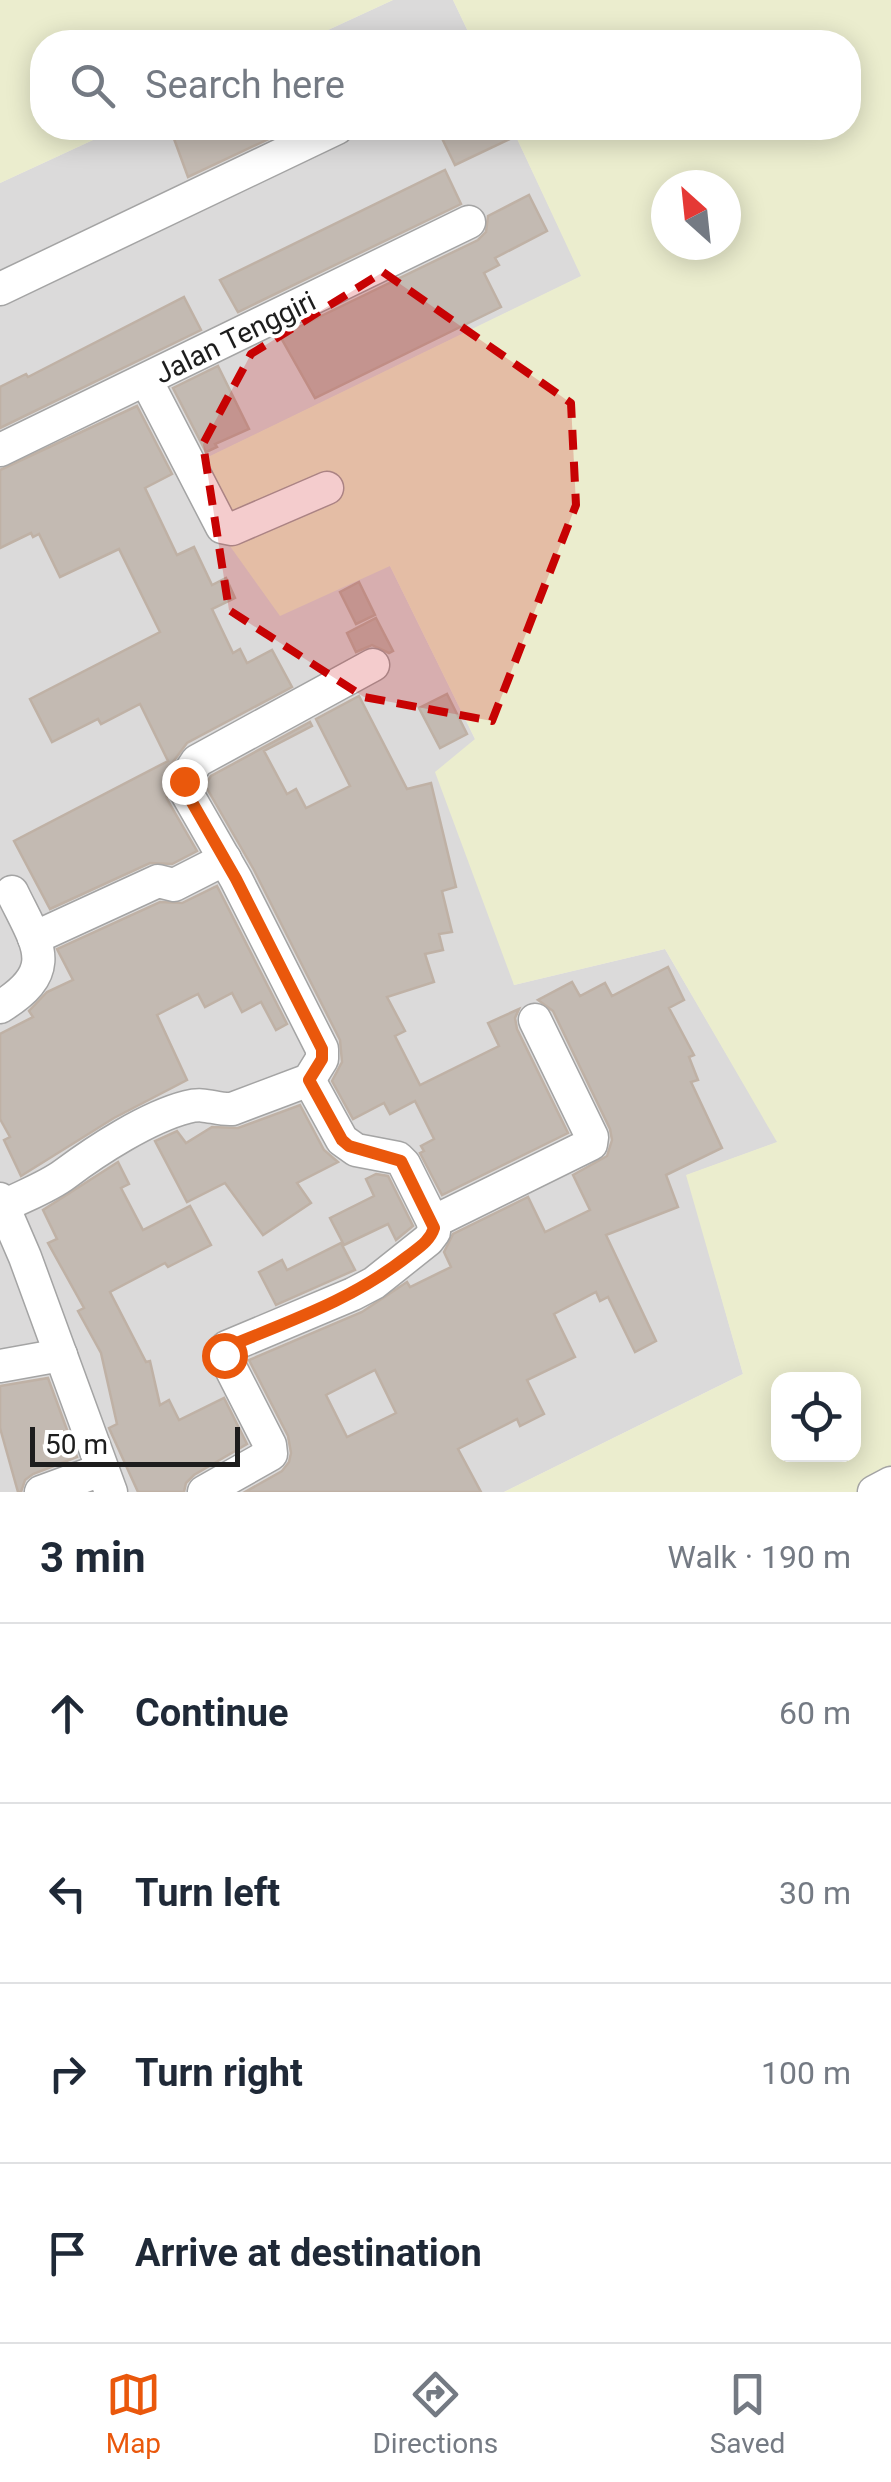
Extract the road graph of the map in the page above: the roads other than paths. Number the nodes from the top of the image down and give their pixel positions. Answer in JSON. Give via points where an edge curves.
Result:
{"nodes":[{"id":1,"x":312,"y":140,"type":"edge"},
{"id":2,"x":468,"y":222,"type":"dead end"},
{"id":3,"x":0,"y":289,"type":"edge"},
{"id":4,"x":146,"y":380,"type":"junction"},
{"id":5,"x":0,"y":450,"type":"edge"},
{"id":6,"x":327,"y":488,"type":"dead end"},
{"id":7,"x":373,"y":665,"type":"dead end"},
{"id":8,"x":224,"y":859,"type":"junction"},
{"id":9,"x":12,"y":892,"type":"dead end"},
{"id":10,"x":34,"y":938,"type":"junction"},
{"id":11,"x":0,"y":1007,"type":"edge"},
{"id":12,"x":535,"y":1020,"type":"dead end"},
{"id":13,"x":309,"y":1080,"type":"junction"},
{"id":14,"x":2,"y":1203,"type":"edge"},
{"id":15,"x":433,"y":1222,"type":"junction"},
{"id":16,"x":61,"y":1355,"type":"junction"},
{"id":17,"x":0,"y":1366,"type":"edge"},
{"id":18,"x":106,"y":1481,"type":"edge"},
{"id":19,"x":891,"y":1483,"type":"edge"},
{"id":20,"x":41,"y":1492,"type":"edge"},
{"id":21,"x":204,"y":1492,"type":"edge"},
{"id":22,"x":874,"y":1492,"type":"edge"}],
"edges":[{"from":1,"to":3,"type":"street"},
{"from":2,"to":4,"type":"street","name":"Jalan Tenggiri"},
{"from":4,"to":5,"type":"street","name":"Jalan Tenggiri"},
{"from":4,"to":6,"type":"street","via":[[222,527],[232,529]]},
{"from":7,"to":8,"type":"street","via":[[190,769],[185,790]]},
{"from":8,"to":10,"type":"street","via":[[174,885],[158,881]]},
{"from":8,"to":13,"type":"street","via":[[322,1049]]},
{"from":9,"to":10,"type":"street"},
{"from":10,"to":11,"type":"street","via":[[34,982]]},
{"from":12,"to":15,"type":"street","via":[[592,1144]]},
{"from":13,"to":14,"type":"street","via":[[232,1109],[186,1107]]},
{"from":13,"to":15,"type":"street","via":[[342,1140],[404,1164]]},
{"from":14,"to":16,"type":"street"},
{"from":15,"to":21,"type":"street","via":[[428,1240],[374,1283],[227,1347],[224,1355],[271,1454]]},
{"from":16,"to":17,"type":"street"},
{"from":16,"to":18,"type":"street"},
{"from":18,"to":20,"type":"street"},
{"from":19,"to":22,"type":"street"}]}
